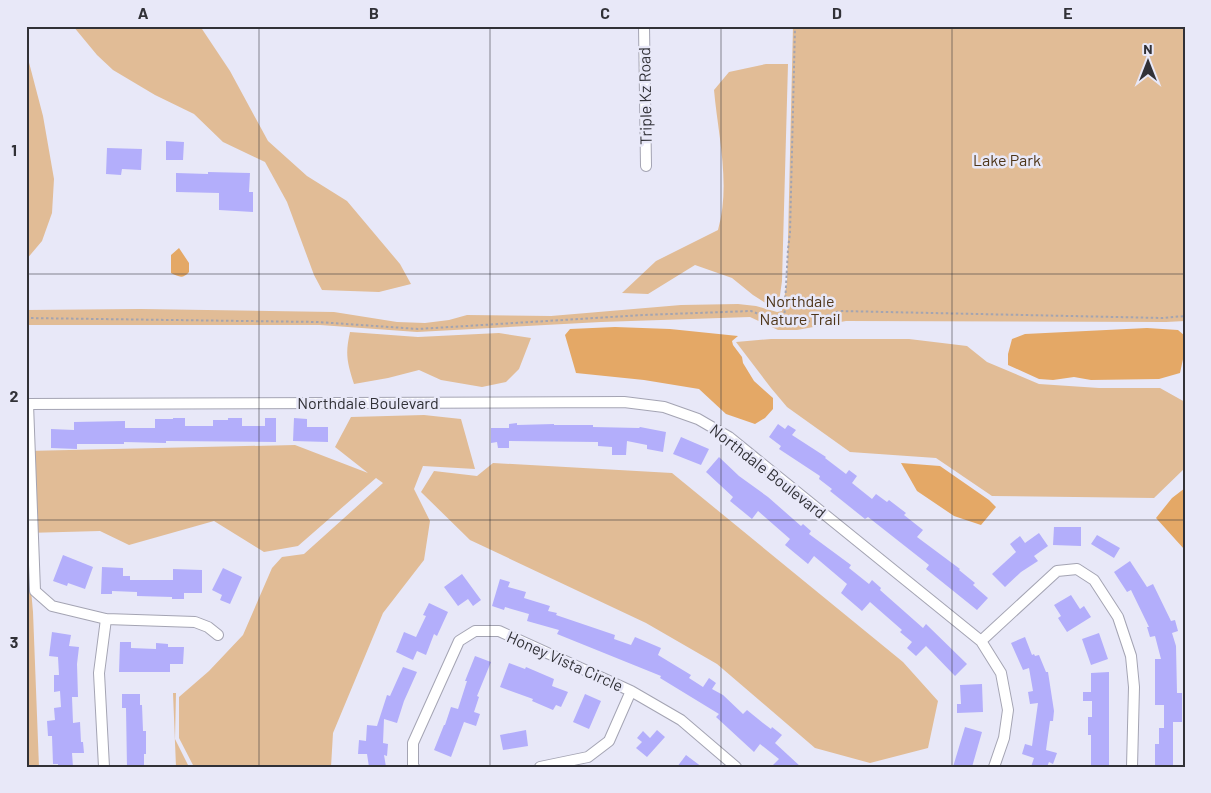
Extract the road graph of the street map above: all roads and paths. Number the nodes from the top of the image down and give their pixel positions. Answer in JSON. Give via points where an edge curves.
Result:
{"nodes":[{"id":1,"x":644,"y":26,"type":"edge"},
{"id":2,"x":795,"y":26,"type":"edge"},
{"id":3,"x":646,"y":166,"type":"dead end"},
{"id":4,"x":1185,"y":316,"type":"edge"},
{"id":5,"x":26,"y":318,"type":"edge"},
{"id":6,"x":784,"y":324,"type":"junction"},
{"id":7,"x":27,"y":404,"type":"edge"},
{"id":8,"x":106,"y":619,"type":"junction"},
{"id":9,"x":218,"y":635,"type":"dead end"},
{"id":10,"x":981,"y":641,"type":"junction"},
{"id":11,"x":631,"y":690,"type":"junction"},
{"id":12,"x":104,"y":767,"type":"edge"},
{"id":13,"x":414,"y":767,"type":"edge"},
{"id":14,"x":540,"y":767,"type":"edge"},
{"id":15,"x":736,"y":767,"type":"edge"},
{"id":16,"x":994,"y":767,"type":"edge"},
{"id":17,"x":1132,"y":767,"type":"edge"}],
"edges":[{"from":1,"to":3,"type":"street","name":"Triple Kz Road"},
{"from":2,"to":6,"type":"path","via":[[790,233]]},
{"from":4,"to":6,"type":"path","via":[[840,311],[804,323]]},
{"from":5,"to":6,"type":"path","via":[[318,322],[418,329],[751,311]]},
{"from":7,"to":8,"type":"street","via":[[35,591],[52,606]]},
{"from":7,"to":10,"type":"street","name":"Northdale Boulevard","via":[[624,402],[664,407],[698,419],[729,437]]},
{"from":8,"to":9,"type":"street","via":[[195,622]]},
{"from":8,"to":12,"type":"street","via":[[99,673]]},
{"from":10,"to":16,"type":"street","name":"Northdale Boulevard","via":[[1001,673],[1008,710],[1004,738]]},
{"from":10,"to":17,"type":"street","via":[[1058,571],[1077,569],[1094,580],[1118,617],[1131,656],[1134,687]]},
{"from":11,"to":13,"type":"street","name":"Honey Vista Circle","via":[[499,631],[475,631],[459,641],[413,743]]},
{"from":11,"to":14,"type":"street","name":"Honey Vista Circle","via":[[609,741],[588,757]]},
{"from":11,"to":15,"type":"street","name":"Honey Vista Circle","via":[[681,720]]}]}
